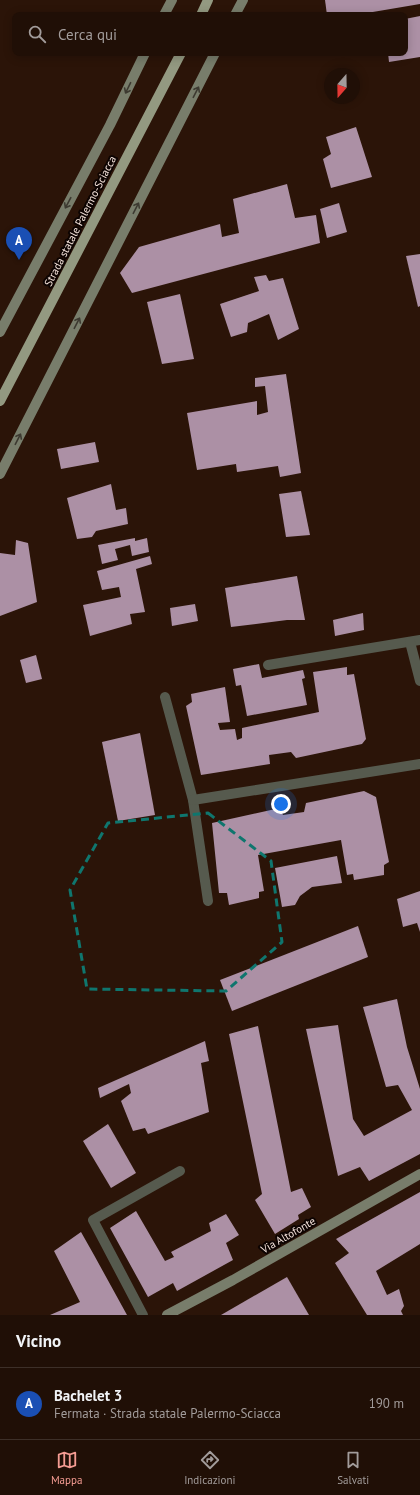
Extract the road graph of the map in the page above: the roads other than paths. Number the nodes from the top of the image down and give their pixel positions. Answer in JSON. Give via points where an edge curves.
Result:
{"nodes":[{"id":1,"x":172,"y":0,"type":"edge"},
{"id":2,"x":208,"y":0,"type":"edge"},
{"id":3,"x":243,"y":0,"type":"edge"},
{"id":4,"x":166,"y":12,"type":"edge"},
{"id":5,"x":202,"y":12,"type":"edge"},
{"id":6,"x":237,"y":12,"type":"edge"},
{"id":7,"x":144,"y":56,"type":"edge"},
{"id":8,"x":179,"y":56,"type":"edge"},
{"id":9,"x":214,"y":56,"type":"edge"},
{"id":10,"x":0,"y":332,"type":"edge"},
{"id":11,"x":0,"y":401,"type":"edge"},
{"id":12,"x":0,"y":474,"type":"edge"},
{"id":13,"x":415,"y":641,"type":"edge"},
{"id":14,"x":268,"y":665,"type":"dead end"},
{"id":15,"x":420,"y":681,"type":"edge"},
{"id":16,"x":166,"y":697,"type":"dead end"},
{"id":17,"x":420,"y":764,"type":"edge"},
{"id":18,"x":193,"y":800,"type":"junction"},
{"id":19,"x":208,"y":901,"type":"dead end"},
{"id":20,"x":180,"y":1171,"type":"dead end"},
{"id":21,"x":420,"y":1174,"type":"edge"},
{"id":22,"x":143,"y":1315,"type":"edge"},
{"id":23,"x":167,"y":1315,"type":"edge"}],
"edges":[{"from":1,"to":4,"type":"main road"},
{"from":2,"to":5,"type":"main road"},
{"from":3,"to":6,"type":"main road"},
{"from":7,"to":10,"type":"main road","one_way":true},
{"from":8,"to":11,"type":"main road","name":"Strada statale Palermo-Sciacca"},
{"from":12,"to":9,"type":"main road","one_way":true},
{"from":13,"to":14,"type":"street"},
{"from":13,"to":15,"type":"street"},
{"from":16,"to":18,"type":"street"},
{"from":17,"to":18,"type":"street"},
{"from":18,"to":19,"type":"street"},
{"from":20,"to":22,"type":"street","via":[[93,1220]]},
{"from":21,"to":23,"type":"main road","name":"Via Altofonte"}]}
